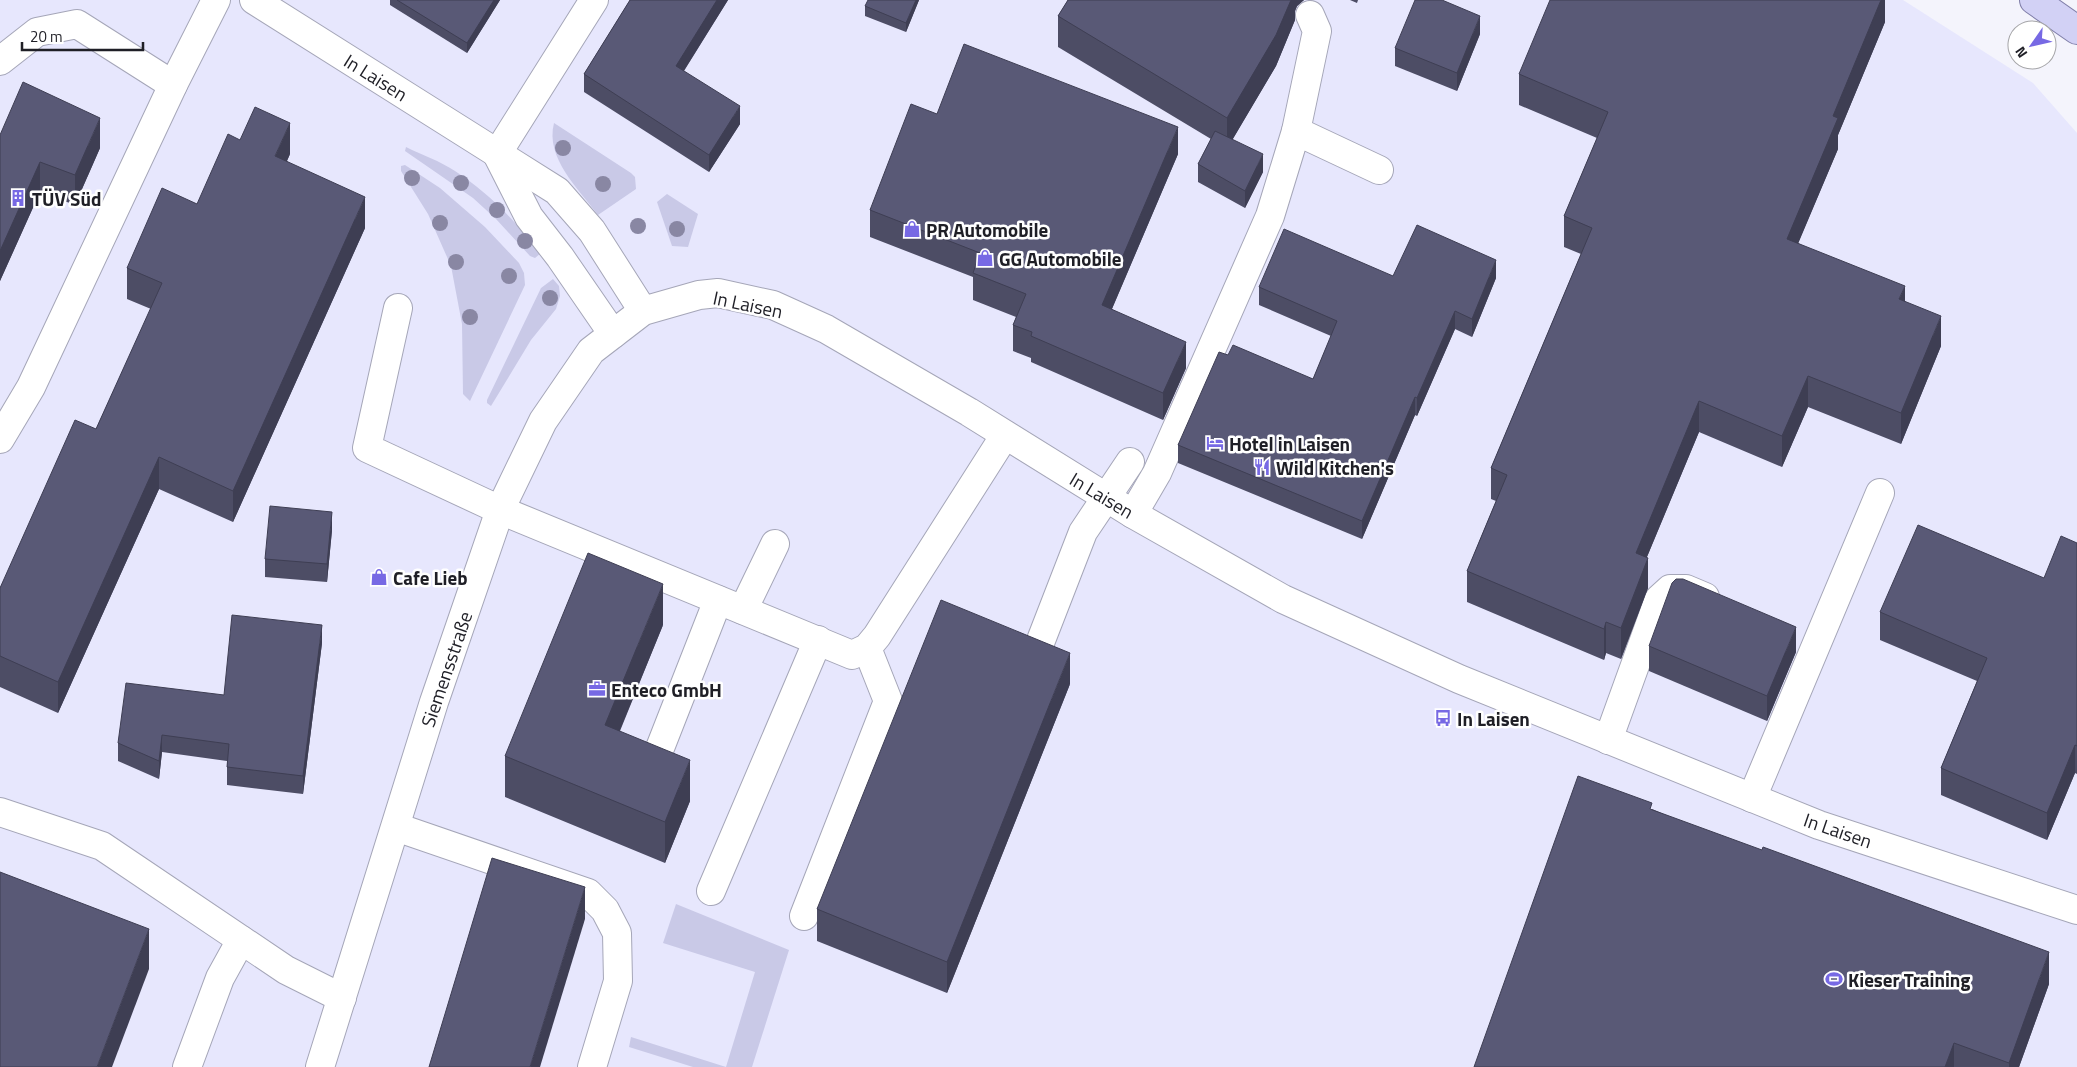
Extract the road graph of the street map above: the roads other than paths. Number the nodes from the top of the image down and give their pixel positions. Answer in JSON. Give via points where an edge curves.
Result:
{"nodes":[{"id":1,"x":216,"y":0,"type":"edge"},
{"id":2,"x":254,"y":0,"type":"edge"},
{"id":3,"x":594,"y":0,"type":"edge"},
{"id":4,"x":2034,"y":0,"type":"edge"},
{"id":5,"x":1310,"y":15,"type":"dead end"},
{"id":6,"x":2077,"y":30,"type":"edge"},
{"id":7,"x":0,"y":61,"type":"edge"},
{"id":8,"x":173,"y":85,"type":"junction"},
{"id":9,"x":1296,"y":131,"type":"junction"},
{"id":10,"x":497,"y":154,"type":"junction"},
{"id":11,"x":1379,"y":170,"type":"dead end"},
{"id":12,"x":398,"y":308,"type":"dead end"},
{"id":13,"x":644,"y":311,"type":"junction"},
{"id":14,"x":613,"y":334,"type":"junction"},
{"id":15,"x":1005,"y":435,"type":"junction"},
{"id":16,"x":0,"y":439,"type":"edge"},
{"id":17,"x":1130,"y":462,"type":"dead end"},
{"id":18,"x":1880,"y":493,"type":"dead end"},
{"id":19,"x":1106,"y":498,"type":"junction"},
{"id":20,"x":500,"y":510,"type":"junction"},
{"id":21,"x":1133,"y":514,"type":"junction"},
{"id":22,"x":775,"y":544,"type":"dead end"},
{"id":23,"x":718,"y":600,"type":"junction"},
{"id":24,"x":1730,"y":608,"type":"edge"},
{"id":25,"x":744,"y":610,"type":"junction"},
{"id":26,"x":1791,"y":633,"type":"edge"},
{"id":27,"x":818,"y":640,"type":"junction"},
{"id":28,"x":1817,"y":644,"type":"junction"},
{"id":29,"x":867,"y":648,"type":"junction"},
{"id":30,"x":1038,"y":648,"type":"edge"},
{"id":31,"x":1608,"y":740,"type":"junction"},
{"id":32,"x":658,"y":753,"type":"edge"},
{"id":33,"x":1752,"y":798,"type":"junction"},
{"id":34,"x":0,"y":812,"type":"edge"},
{"id":35,"x":396,"y":827,"type":"junction"},
{"id":36,"x":711,"y":891,"type":"dead end"},
{"id":37,"x":2077,"y":910,"type":"edge"},
{"id":38,"x":804,"y":916,"type":"dead end"},
{"id":39,"x":241,"y":940,"type":"junction"},
{"id":40,"x":342,"y":998,"type":"junction"},
{"id":41,"x":187,"y":1067,"type":"edge"},
{"id":42,"x":320,"y":1067,"type":"edge"},
{"id":43,"x":592,"y":1067,"type":"edge"}],
"edges":[{"from":1,"to":8,"type":"street"},
{"from":2,"to":10,"type":"street","name":"In Laisen"},
{"from":3,"to":10,"type":"street"},
{"from":4,"to":6,"type":"main road"},
{"from":5,"to":9,"type":"street","via":[[1317,30]]},
{"from":7,"to":8,"type":"street","via":[[38,32],[78,24]]},
{"from":8,"to":16,"type":"street","via":[[31,387]]},
{"from":9,"to":11,"type":"street"},
{"from":9,"to":21,"type":"street","via":[[1270,216],[1157,473]]},
{"from":10,"to":13,"type":"street","name":"In Laisen","via":[[557,191],[592,231]]},
{"from":10,"to":14,"type":"street","via":[[529,217]]},
{"from":12,"to":20,"type":"street","via":[[367,448]]},
{"from":13,"to":14,"type":"street","name":"Siemensstraße"},
{"from":13,"to":15,"type":"street","name":"In Laisen","via":[[699,295],[718,293],[773,305],[858,346]]},
{"from":14,"to":20,"type":"street","name":"Siemensstraße","via":[[591,351],[543,421]]},
{"from":15,"to":19,"type":"street","name":"In Laisen"},
{"from":15,"to":29,"type":"street"},
{"from":17,"to":19,"type":"street"},
{"from":18,"to":28,"type":"street"},
{"from":19,"to":21,"type":"street","name":"In Laisen"},
{"from":19,"to":30,"type":"street","via":[[1083,532]]},
{"from":20,"to":23,"type":"street"},
{"from":20,"to":35,"type":"street","name":"Siemensstraße","via":[[434,702]]},
{"from":21,"to":31,"type":"street","name":"In Laisen","via":[[1284,599],[1459,679]]},
{"from":22,"to":25,"type":"street"},
{"from":23,"to":25,"type":"street"},
{"from":23,"to":32,"type":"street"},
{"from":24,"to":31,"type":"street","via":[[1686,589],[1670,589],[1659,599]]},
{"from":25,"to":27,"type":"street"},
{"from":26,"to":28,"type":"street"},
{"from":27,"to":29,"type":"street","via":[[852,656]]},
{"from":27,"to":36,"type":"street"},
{"from":28,"to":33,"type":"street"},
{"from":29,"to":38,"type":"street","via":[[888,701]]},
{"from":31,"to":33,"type":"street","name":"In Laisen"},
{"from":33,"to":37,"type":"street","name":"In Laisen","via":[[1819,825]]},
{"from":34,"to":39,"type":"street","via":[[102,846]]},
{"from":35,"to":40,"type":"street","name":"Siemensstraße"},
{"from":35,"to":43,"type":"street","via":[[588,893],[605,910],[617,934],[618,981]]},
{"from":39,"to":40,"type":"street","via":[[286,970]]},
{"from":39,"to":41,"type":"street","via":[[220,978]]},
{"from":40,"to":42,"type":"street","name":"Siemensstraße"}]}
